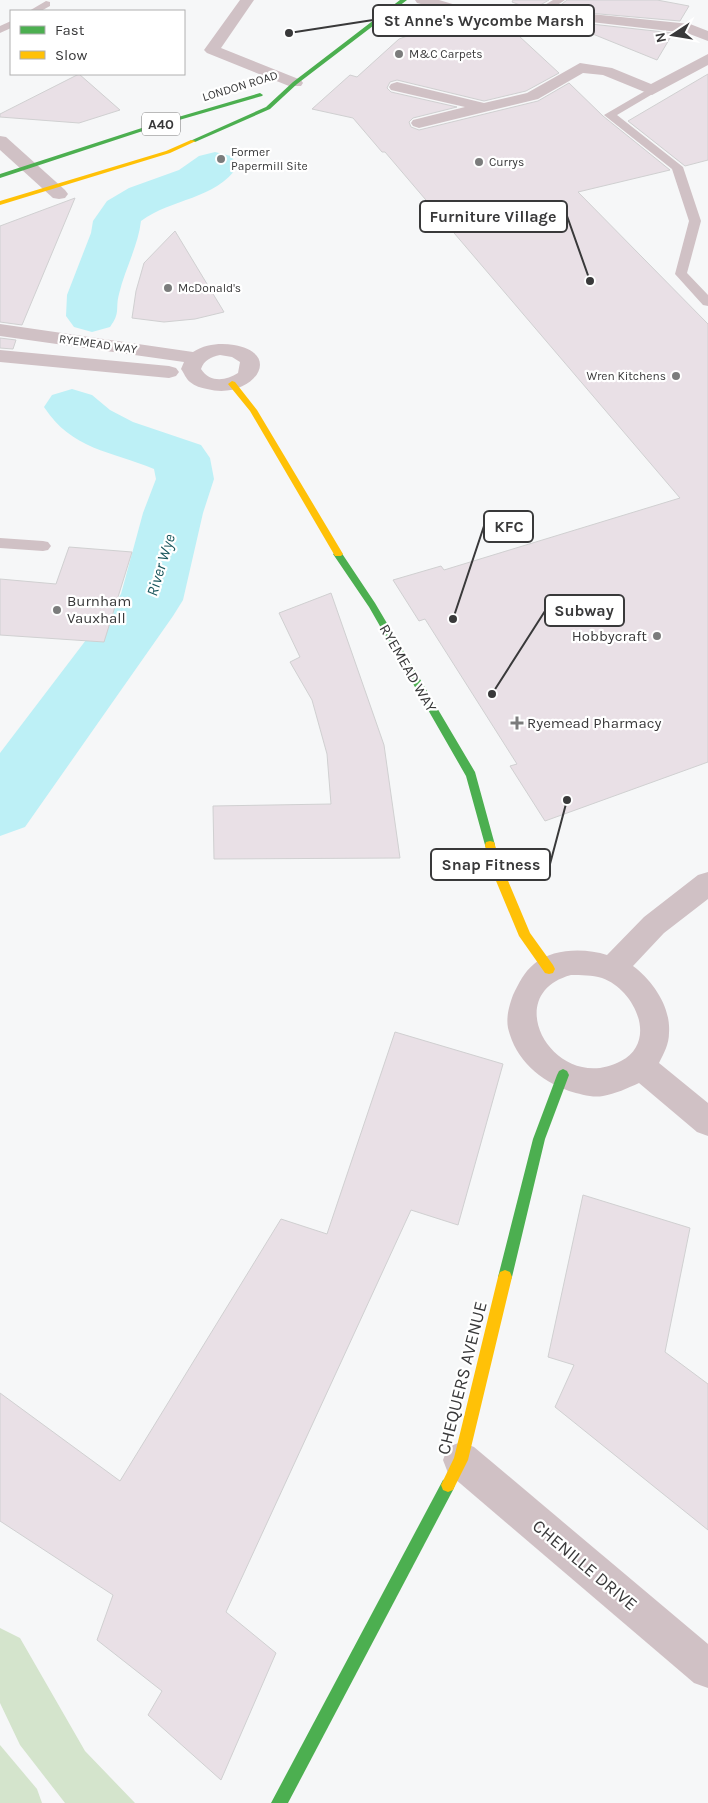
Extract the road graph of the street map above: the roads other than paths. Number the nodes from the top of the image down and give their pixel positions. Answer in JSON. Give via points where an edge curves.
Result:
{"nodes":[{"id":1,"x":246,"y":0,"type":"edge"},
{"id":2,"x":404,"y":0,"type":"edge"},
{"id":3,"x":422,"y":0,"type":"edge"},
{"id":4,"x":560,"y":0,"type":"edge"},
{"id":5,"x":46,"y":4,"type":"dead end"},
{"id":6,"x":36,"y":10,"type":"edge"},
{"id":7,"x":537,"y":14,"type":"junction"},
{"id":8,"x":702,"y":17,"type":"dead end"},
{"id":9,"x":690,"y":29,"type":"junction"},
{"id":10,"x":708,"y":36,"type":"edge"},
{"id":11,"x":708,"y":59,"type":"edge"},
{"id":12,"x":295,"y":83,"type":"junction"},
{"id":13,"x":397,"y":87,"type":"dead end"},
{"id":14,"x":652,"y":90,"type":"junction"},
{"id":15,"x":485,"y":107,"type":"junction"},
{"id":16,"x":268,"y":108,"type":"junction"},
{"id":17,"x":418,"y":123,"type":"dead end"},
{"id":18,"x":167,"y":140,"type":"dead end"},
{"id":19,"x":0,"y":141,"type":"edge"},
{"id":20,"x":72,"y":166,"type":"dead end"},
{"id":21,"x":31,"y":168,"type":"junction"},
{"id":22,"x":0,"y":176,"type":"edge"},
{"id":23,"x":55,"y":190,"type":"junction"},
{"id":24,"x":0,"y":204,"type":"edge"},
{"id":25,"x":0,"y":216,"type":"edge"},
{"id":26,"x":708,"y":302,"type":"edge"},
{"id":27,"x":0,"y":330,"type":"edge"},
{"id":28,"x":0,"y":356,"type":"edge"},
{"id":29,"x":195,"y":366,"type":"junction"},
{"id":30,"x":232,"y":384,"type":"junction"},
{"id":31,"x":0,"y":543,"type":"edge"},
{"id":32,"x":43,"y":546,"type":"dead end"},
{"id":33,"x":708,"y":882,"type":"edge"},
{"id":34,"x":548,"y":969,"type":"junction"},
{"id":35,"x":612,"y":969,"type":"junction"},
{"id":36,"x":641,"y":1066,"type":"junction"},
{"id":37,"x":563,"y":1075,"type":"junction"},
{"id":38,"x":708,"y":1122,"type":"edge"},
{"id":39,"x":461,"y":1460,"type":"junction"},
{"id":40,"x":708,"y":1669,"type":"edge"},
{"id":41,"x":279,"y":1803,"type":"edge"}],
"edges":[{"from":1,"to":12,"type":"street","via":[[212,50]]},
{"from":2,"to":12,"type":"main road","number":"A40"},
{"from":3,"to":7,"type":"street","via":[[456,9]]},
{"from":4,"to":7,"type":"lane"},
{"from":5,"to":6,"type":"lane"},
{"from":7,"to":9,"type":"street"},
{"from":8,"to":9,"type":"street","via":[[696,18]]},
{"from":9,"to":10,"type":"street"},
{"from":11,"to":14,"type":"street"},
{"from":12,"to":16,"type":"main road","name":"LONDON ROAD","number":"A40"},
{"from":12,"to":21,"type":"main road","name":"LONDON ROAD","number":"A40","via":[[153,126]]},
{"from":13,"to":15,"type":"street"},
{"from":14,"to":15,"type":"street","via":[[606,71],[580,68],[532,96]]},
{"from":14,"to":26,"type":"lane","via":[[610,115],[677,167],[694,222],[681,274]]},
{"from":15,"to":17,"type":"street"},
{"from":16,"to":18,"type":"main road","number":"A40"},
{"from":16,"to":23,"type":"main road","name":"LONDON ROAD","number":"A40","via":[[168,152]]},
{"from":19,"to":21,"type":"street"},
{"from":20,"to":21,"type":"main road","number":"A40"},
{"from":21,"to":22,"type":"main road","name":"LONDON ROAD","number":"A40"},
{"from":21,"to":23,"type":"street"},
{"from":23,"to":24,"type":"main road","name":"LONDON ROAD","number":"A40"},
{"from":23,"to":25,"type":"main road"},
{"from":27,"to":29,"type":"street","name":"RYEMEAD WAY"},
{"from":28,"to":29,"type":"street","name":"RYEMEAD WAY"},
{"from":29,"to":30,"type":"street","name":"RYEMEAD WAY","via":[[204,383]]},
{"from":29,"to":30,"type":"street","name":"RYEMEAD WAY","via":[[211,350],[245,355],[250,360],[250,371]]},
{"from":30,"to":34,"type":"main road","name":"RYEMEAD WAY","via":[[253,410],[471,775],[495,864],[525,936]]},
{"from":31,"to":32,"type":"lane"},
{"from":33,"to":35,"type":"street","via":[[654,925]]},
{"from":34,"to":35,"type":"street","via":[[571,963],[592,963]]},
{"from":34,"to":37,"type":"street","via":[[526,995],[522,1014],[524,1033],[534,1052],[548,1067]]},
{"from":35,"to":36,"type":"street","via":[[631,980],[646,997],[654,1016],[655,1037]]},
{"from":36,"to":37,"type":"street","via":[[614,1080],[592,1082]]},
{"from":36,"to":38,"type":"street"},
{"from":37,"to":39,"type":"main road","name":"CHEQUERS AVENUE","via":[[539,1139]]},
{"from":39,"to":40,"type":"street","name":"CHENILLE DRIVE"},
{"from":39,"to":41,"type":"main road","name":"CHEQUERS AVENUE"}]}
